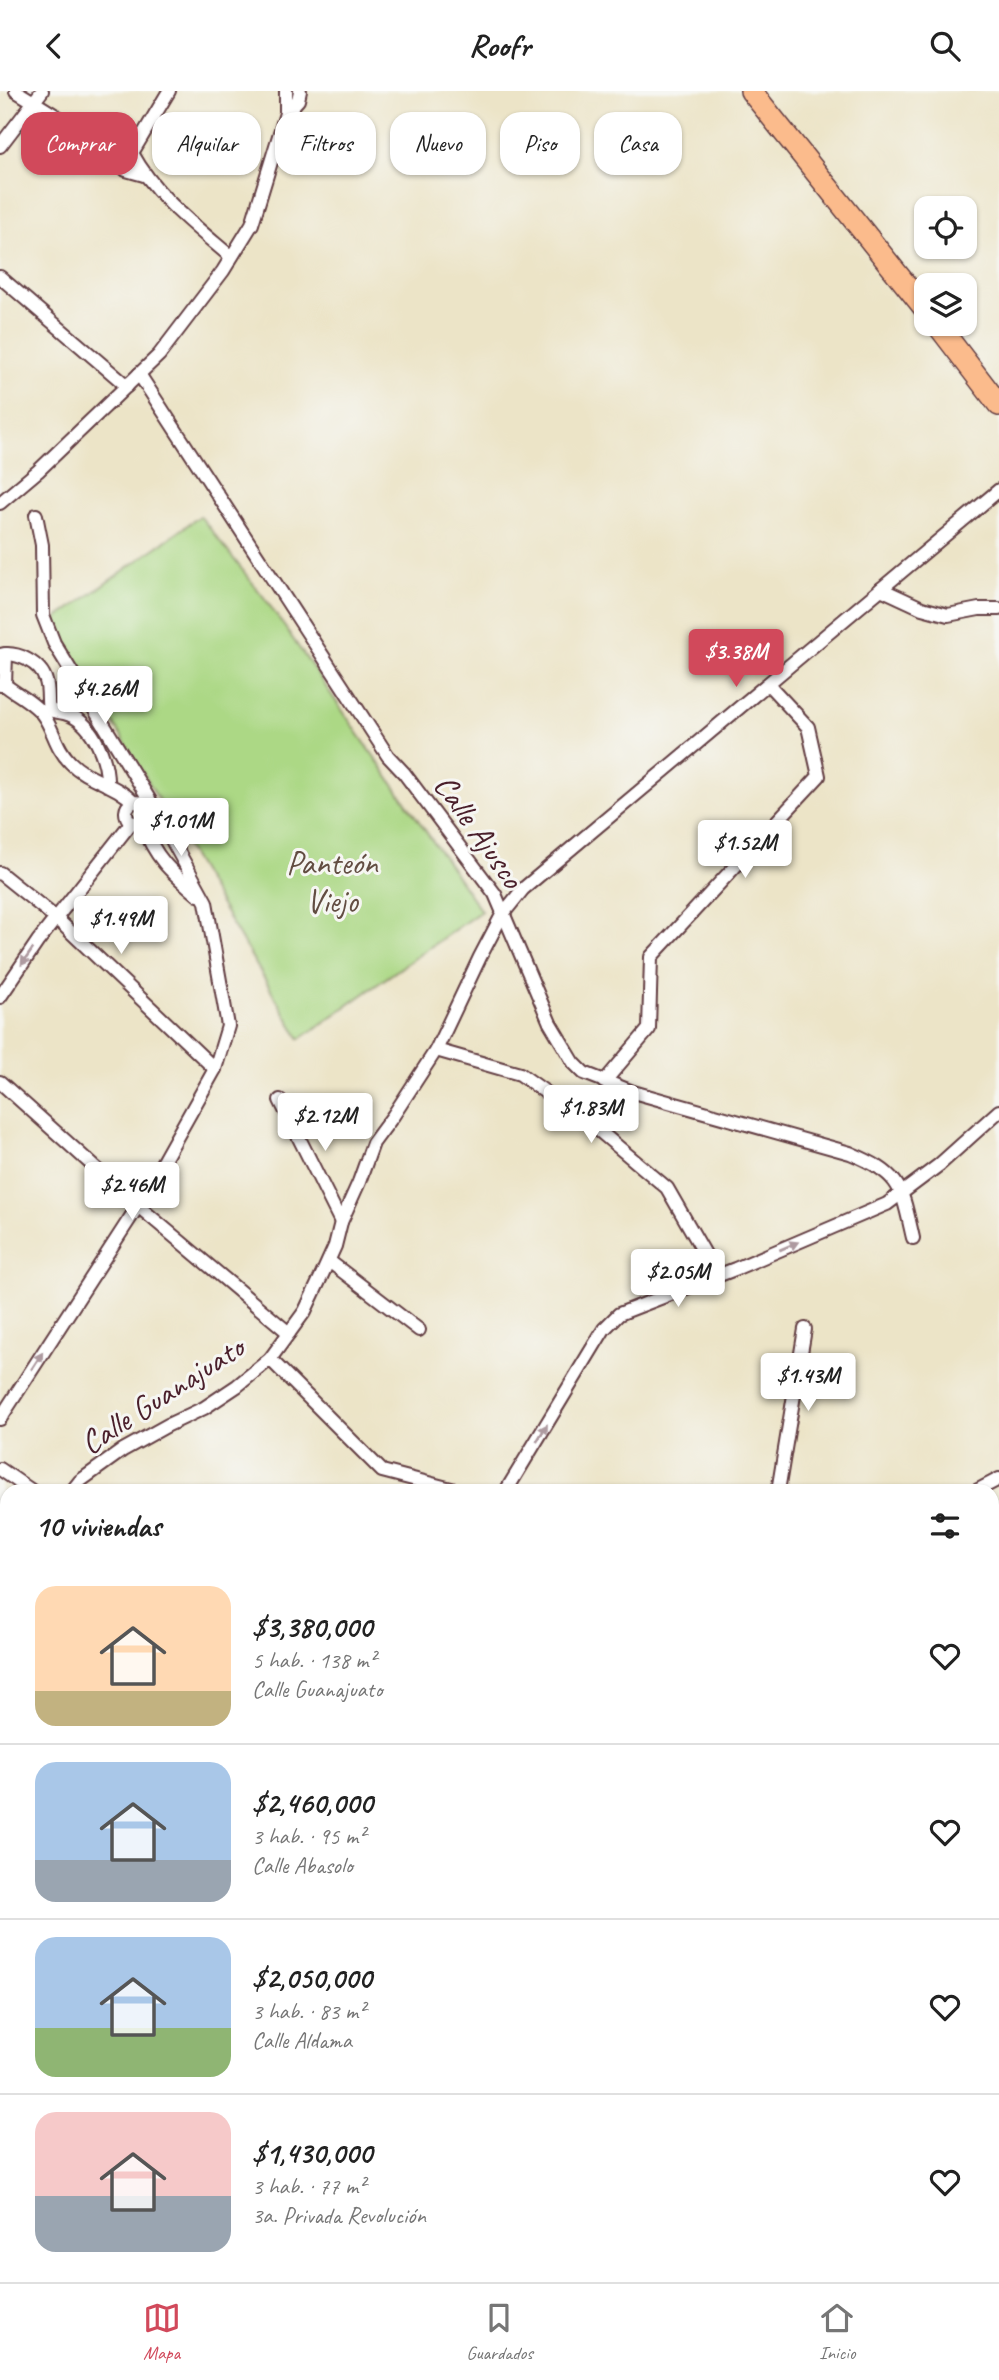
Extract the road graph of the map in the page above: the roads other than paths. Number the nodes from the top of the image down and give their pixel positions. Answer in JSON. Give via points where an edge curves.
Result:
{"nodes":[{"id":1,"x":16,"y":91,"type":"edge"},
{"id":2,"x":42,"y":91,"type":"edge"},
{"id":3,"x":169,"y":91,"type":"edge"},
{"id":4,"x":286,"y":91,"type":"edge"},
{"id":5,"x":300,"y":91,"type":"edge"},
{"id":6,"x":751,"y":91,"type":"edge"},
{"id":7,"x":32,"y":103,"type":"junction"},
{"id":8,"x":47,"y":112,"type":"edge"},
{"id":9,"x":286,"y":112,"type":"edge"},
{"id":10,"x":287,"y":112,"type":"edge"},
{"id":11,"x":138,"y":143,"type":"edge"},
{"id":12,"x":0,"y":145,"type":"edge"},
{"id":13,"x":275,"y":150,"type":"edge"},
{"id":14,"x":138,"y":164,"type":"edge"},
{"id":15,"x":138,"y":174,"type":"edge"},
{"id":16,"x":144,"y":176,"type":"junction"},
{"id":17,"x":231,"y":257,"type":"junction"},
{"id":18,"x":0,"y":277,"type":"edge"},
{"id":19,"x":914,"y":295,"type":"edge"},
{"id":20,"x":946,"y":336,"type":"edge"},
{"id":21,"x":139,"y":374,"type":"junction"},
{"id":22,"x":127,"y":386,"type":"junction"},
{"id":23,"x":999,"y":405,"type":"edge"},
{"id":24,"x":999,"y":490,"type":"edge"},
{"id":25,"x":4,"y":500,"type":"edge"},
{"id":26,"x":36,"y":515,"type":"dead end"},
{"id":27,"x":881,"y":589,"type":"junction"},
{"id":28,"x":999,"y":609,"type":"edge"},
{"id":29,"x":3,"y":654,"type":"edge"},
{"id":30,"x":768,"y":684,"type":"junction"},
{"id":31,"x":2,"y":685,"type":"edge"},
{"id":32,"x":46,"y":712,"type":"junction"},
{"id":33,"x":107,"y":785,"type":"junction"},
{"id":34,"x":136,"y":823,"type":"junction"},
{"id":35,"x":0,"y":873,"type":"edge"},
{"id":36,"x":206,"y":902,"type":"junction"},
{"id":37,"x":502,"y":915,"type":"junction"},
{"id":38,"x":56,"y":918,"type":"junction"},
{"id":39,"x":0,"y":997,"type":"edge"},
{"id":40,"x":436,"y":1050,"type":"junction"},
{"id":41,"x":215,"y":1069,"type":"junction"},
{"id":42,"x":604,"y":1081,"type":"junction"},
{"id":43,"x":0,"y":1082,"type":"edge"},
{"id":44,"x":280,"y":1100,"type":"dead end"},
{"id":45,"x":999,"y":1111,"type":"edge"},
{"id":46,"x":902,"y":1193,"type":"junction"},
{"id":47,"x":138,"y":1206,"type":"junction"},
{"id":48,"x":341,"y":1222,"type":"junction"},
{"id":49,"x":913,"y":1238,"type":"dead end"},
{"id":50,"x":329,"y":1261,"type":"junction"},
{"id":51,"x":717,"y":1275,"type":"junction"},
{"id":52,"x":806,"y":1329,"type":"dead end"},
{"id":53,"x":419,"y":1330,"type":"dead end"},
{"id":54,"x":289,"y":1333,"type":"junction"},
{"id":55,"x":270,"y":1359,"type":"junction"},
{"id":56,"x":0,"y":1419,"type":"edge"},
{"id":57,"x":0,"y":1469,"type":"edge"},
{"id":58,"x":22,"y":1484,"type":"edge"},
{"id":59,"x":78,"y":1484,"type":"edge"},
{"id":60,"x":432,"y":1484,"type":"edge"},
{"id":61,"x":510,"y":1484,"type":"edge"},
{"id":62,"x":779,"y":1484,"type":"edge"}],
"edges":[{"from":1,"to":7,"type":"street"},
{"from":2,"to":7,"type":"street"},
{"from":3,"to":11,"type":"street"},
{"from":4,"to":9,"type":"street"},
{"from":5,"to":10,"type":"street"},
{"from":6,"to":19,"type":"main road"},
{"from":7,"to":8,"type":"street"},
{"from":7,"to":12,"type":"street"},
{"from":13,"to":17,"type":"street","via":[[253,224]]},
{"from":14,"to":16,"type":"street"},
{"from":15,"to":16,"type":"street"},
{"from":16,"to":17,"type":"street"},
{"from":17,"to":21,"type":"street","via":[[159,355]]},
{"from":18,"to":22,"type":"street"},
{"from":20,"to":23,"type":"main road"},
{"from":21,"to":22,"type":"street"},
{"from":21,"to":37,"type":"street","name":"Calle Ajusco","via":[[388,756],[495,894]]},
{"from":22,"to":25,"type":"street"},
{"from":24,"to":27,"type":"street","name":"Calle Guanajuato"},
{"from":26,"to":36,"type":"street","via":[[42,545],[43,615],[54,643]]},
{"from":27,"to":28,"type":"street","via":[[948,615]]},
{"from":27,"to":30,"type":"street","name":"Calle Guanajuato"},
{"from":29,"to":31,"type":"street"},
{"from":29,"to":32,"type":"street","via":[[26,659],[38,668],[46,680]]},
{"from":30,"to":37,"type":"street","name":"Calle Guanajuato","via":[[523,889]]},
{"from":30,"to":42,"type":"street","via":[[808,727],[819,776],[651,957],[649,1029]]},
{"from":31,"to":32,"type":"street"},
{"from":32,"to":33,"type":"street","via":[[55,742],[70,762]]},
{"from":32,"to":33,"type":"street","via":[[69,714],[82,722],[102,753]]},
{"from":33,"to":34,"type":"street","via":[[133,802],[126,812]]},
{"from":34,"to":36,"type":"street","via":[[169,870]]},
{"from":34,"to":38,"type":"street"},
{"from":35,"to":38,"type":"street"},
{"from":36,"to":41,"type":"street","via":[[228,1026]]},
{"from":37,"to":40,"type":"street","name":"Calle Guanajuato"},
{"from":37,"to":42,"type":"street","name":"Calle Ajusco","via":[[550,1023],[574,1063]]},
{"from":38,"to":39,"type":"street","one_way":true},
{"from":38,"to":41,"type":"street"},
{"from":40,"to":48,"type":"street","name":"Calle Guanajuato","via":[[373,1143]]},
{"from":40,"to":51,"type":"street","via":[[520,1074],[597,1129],[667,1188]]},
{"from":41,"to":47,"type":"street"},
{"from":42,"to":46,"type":"street","name":"Calle Ajusco","via":[[850,1153],[876,1164],[894,1178]]},
{"from":43,"to":47,"type":"street"},
{"from":44,"to":48,"type":"street"},
{"from":45,"to":46,"type":"street"},
{"from":46,"to":49,"type":"street","name":"Calle Ajusco"},
{"from":51,"to":46,"type":"street","one_way":true,"via":[[887,1204]]},
{"from":47,"to":54,"type":"street"},
{"from":56,"to":47,"type":"street","one_way":true},
{"from":48,"to":50,"type":"street","name":"Calle Guanajuato"},
{"from":50,"to":53,"type":"street"},
{"from":50,"to":54,"type":"street","name":"Calle Guanajuato"},
{"from":61,"to":51,"type":"street","one_way":true,"via":[[604,1329],[619,1314]]},
{"from":52,"to":62,"type":"street"},
{"from":54,"to":55,"type":"street","name":"Calle Guanajuato"},
{"from":55,"to":59,"type":"street","name":"Calle Guanajuato","via":[[204,1408],[123,1450]]},
{"from":55,"to":60,"type":"street","via":[[382,1471]]},
{"from":57,"to":58,"type":"street"}]}
